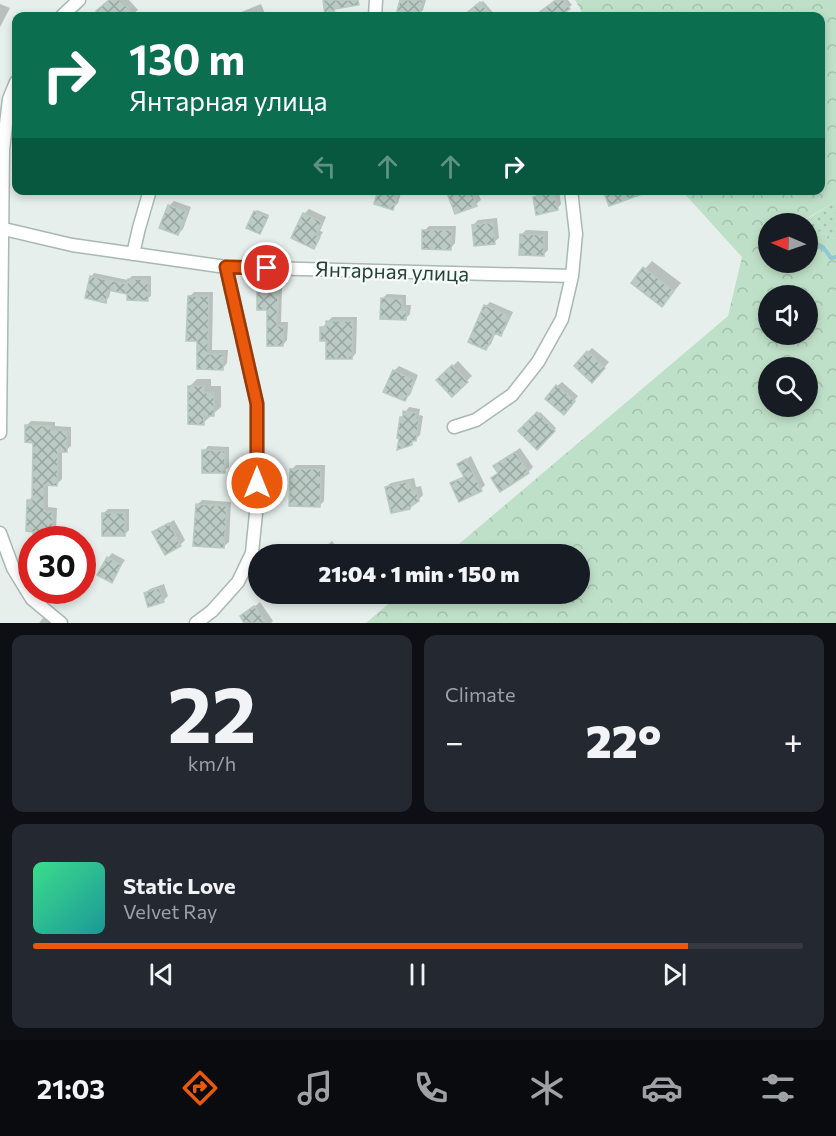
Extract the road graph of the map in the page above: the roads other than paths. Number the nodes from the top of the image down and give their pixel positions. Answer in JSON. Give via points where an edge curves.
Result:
{"nodes":[{"id":1,"x":79,"y":0,"type":"edge"},
{"id":2,"x":66,"y":12,"type":"edge"},
{"id":3,"x":12,"y":92,"type":"edge"},
{"id":4,"x":149,"y":195,"type":"edge"},
{"id":5,"x":572,"y":195,"type":"edge"},
{"id":6,"x":1,"y":228,"type":"edge"},
{"id":7,"x":133,"y":254,"type":"junction"},
{"id":8,"x":226,"y":267,"type":"junction"},
{"id":9,"x":572,"y":276,"type":"junction"},
{"id":10,"x":454,"y":427,"type":"dead end"},
{"id":11,"x":0,"y":433,"type":"edge"},
{"id":12,"x":0,"y":533,"type":"edge"},
{"id":13,"x":61,"y":623,"type":"edge"},
{"id":14,"x":196,"y":623,"type":"edge"}],
"edges":[{"from":1,"to":2,"type":"street"},
{"from":3,"to":6,"type":"street","via":[[3,150]]},
{"from":4,"to":7,"type":"street"},
{"from":5,"to":9,"type":"street","via":[[576,234]]},
{"from":6,"to":7,"type":"street","name":"Янтарная улица"},
{"from":6,"to":11,"type":"street"},
{"from":7,"to":8,"type":"street","name":"Янтарная улица"},
{"from":8,"to":9,"type":"street","name":"Янтарная улица"},
{"from":8,"to":14,"type":"street","via":[[257,404],[257,503],[252,553],[238,582]]},
{"from":9,"to":10,"type":"street","via":[[561,319],[538,362],[512,395],[476,420]]},
{"from":12,"to":13,"type":"street","via":[[13,568],[32,599]]}]}
